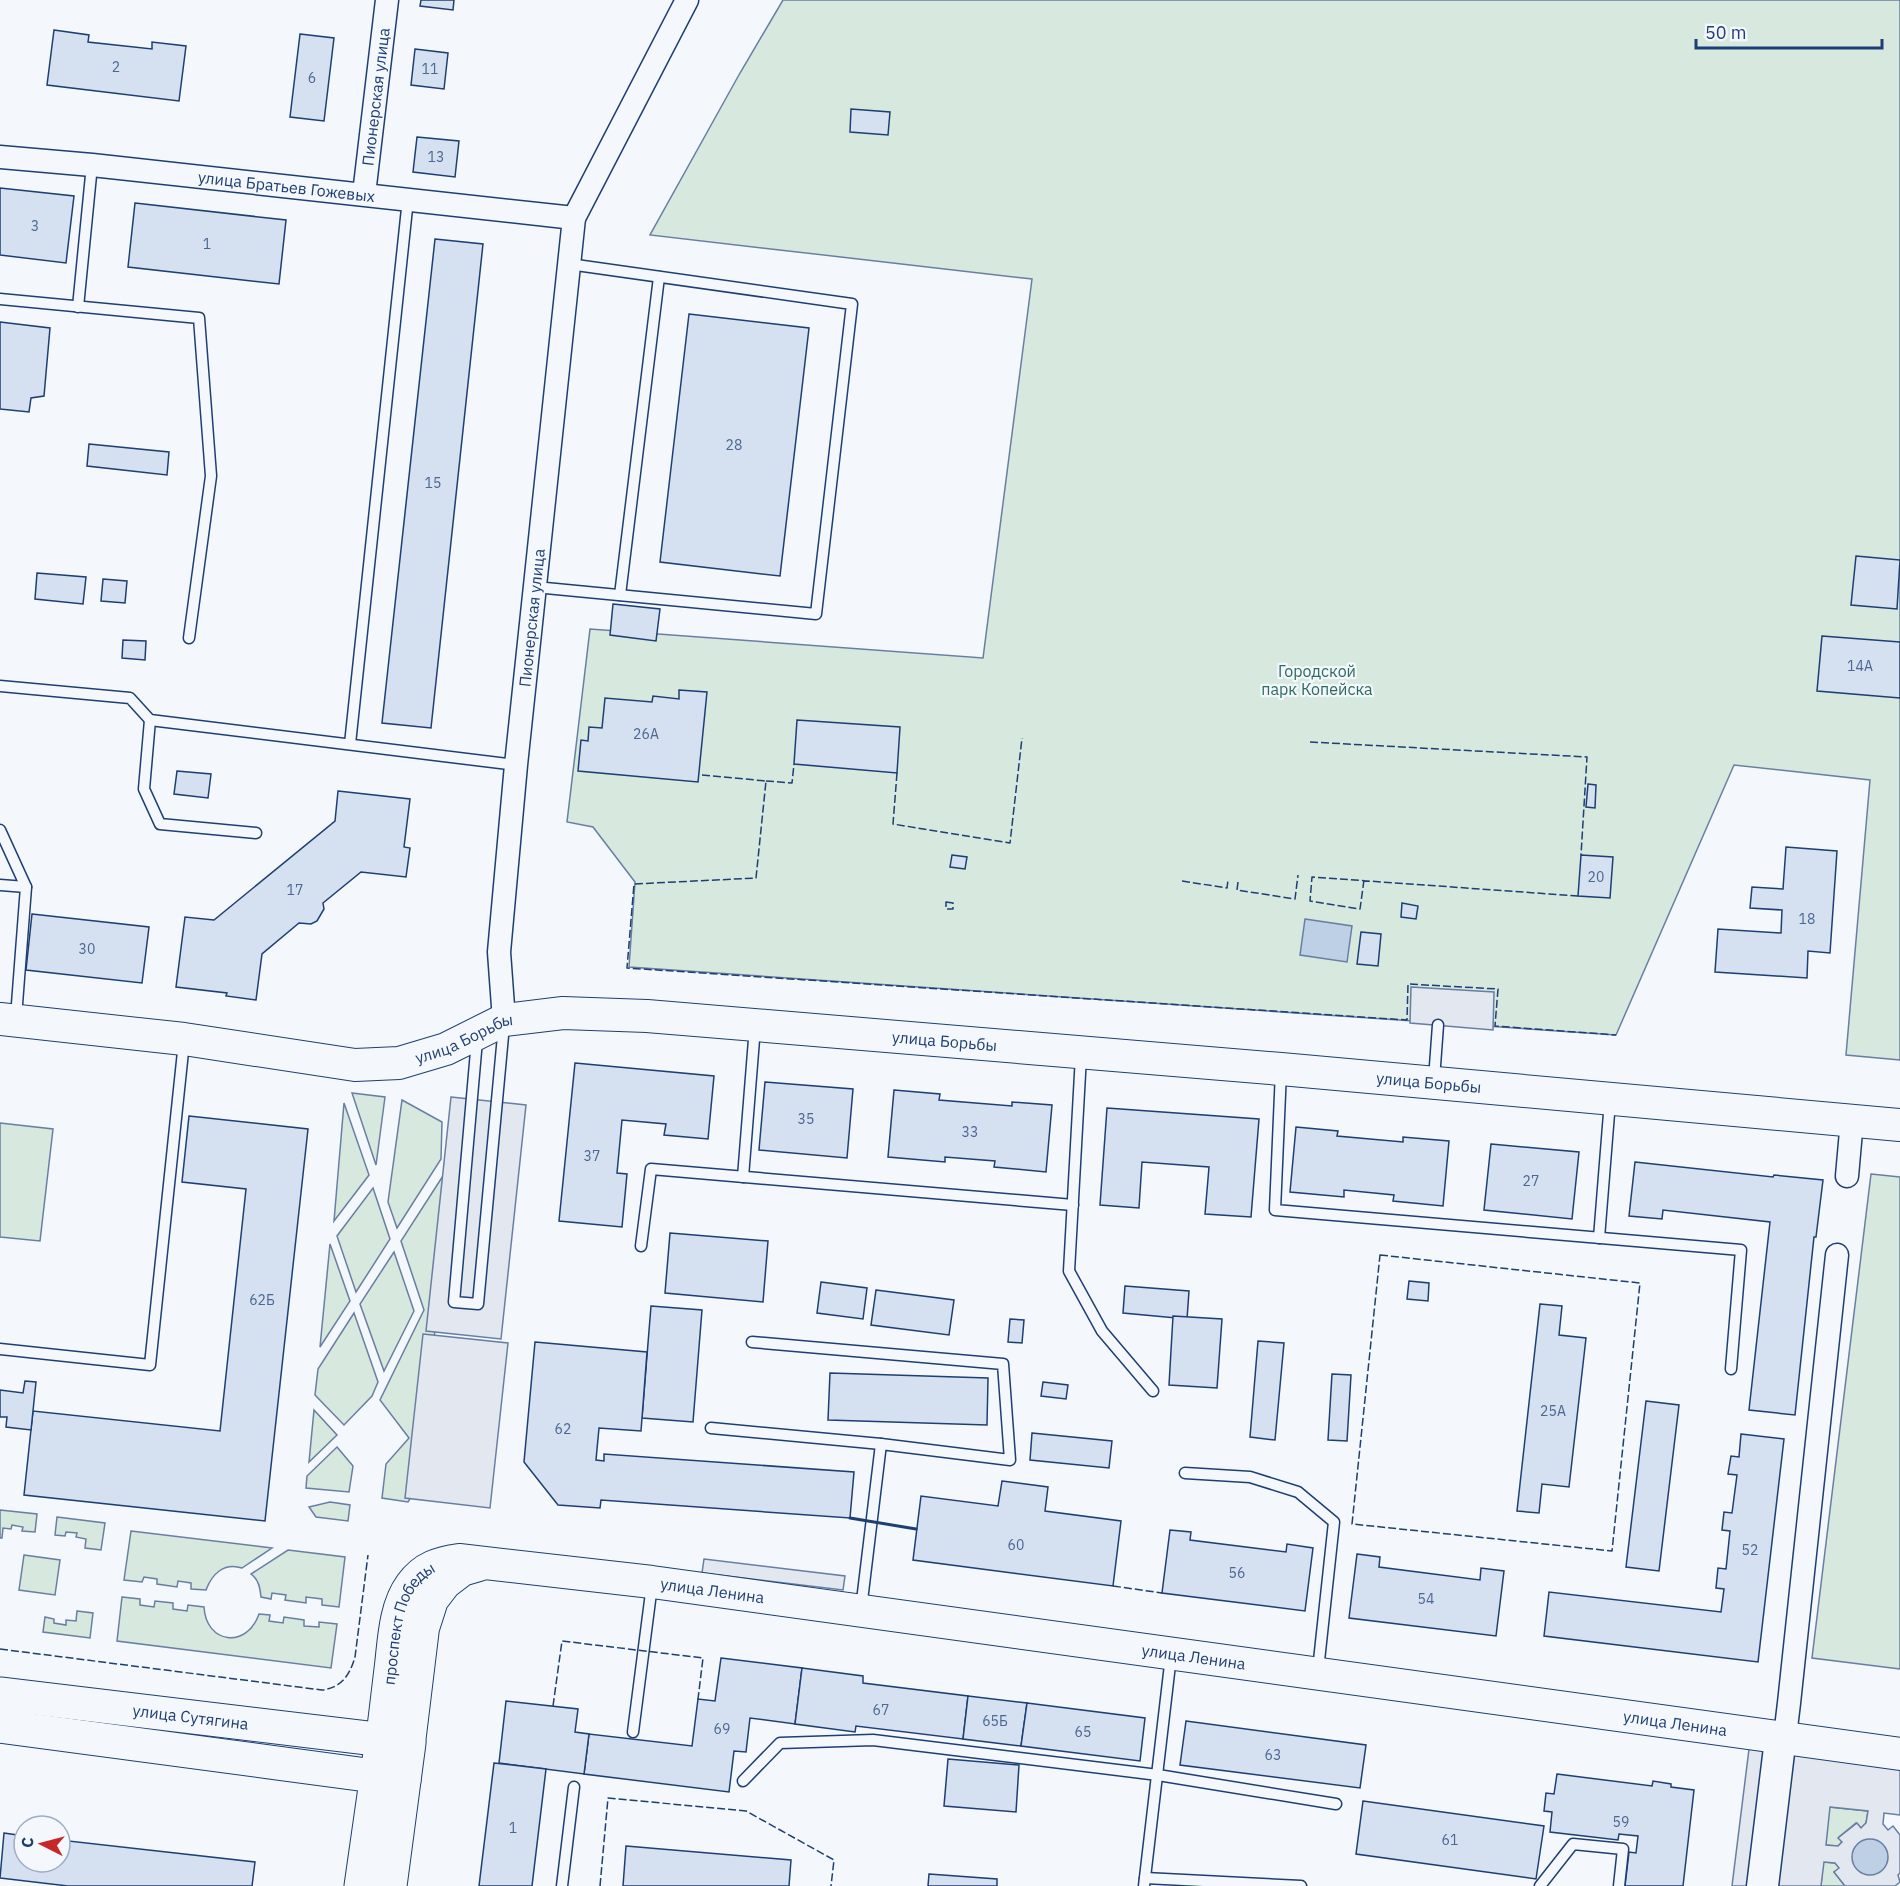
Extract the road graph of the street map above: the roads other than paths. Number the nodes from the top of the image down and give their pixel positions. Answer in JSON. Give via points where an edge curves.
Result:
{"nodes":[{"id":1,"x":387,"y":0,"type":"edge"},
{"id":2,"x":687,"y":0,"type":"edge"},
{"id":3,"x":0,"y":157,"type":"edge"},
{"id":4,"x":92,"y":165,"type":"junction"},
{"id":5,"x":364,"y":194,"type":"junction"},
{"id":6,"x":408,"y":199,"type":"junction"},
{"id":7,"x":574,"y":218,"type":"junction"},
{"id":8,"x":569,"y":264,"type":"junction"},
{"id":9,"x":659,"y":277,"type":"junction"},
{"id":10,"x":0,"y":299,"type":"edge"},
{"id":11,"x":78,"y":306,"type":"junction"},
{"id":12,"x":535,"y":587,"type":"junction"},
{"id":13,"x":620,"y":595,"type":"junction"},
{"id":14,"x":189,"y":638,"type":"dead end"},
{"id":15,"x":0,"y":686,"type":"edge"},
{"id":16,"x":150,"y":720,"type":"junction"},
{"id":17,"x":350,"y":744,"type":"junction"},
{"id":18,"x":516,"y":765,"type":"junction"},
{"id":19,"x":0,"y":830,"type":"edge"},
{"id":20,"x":256,"y":833,"type":"dead end"},
{"id":21,"x":0,"y":885,"type":"edge"},
{"id":22,"x":26,"y":887,"type":"junction"},
{"id":23,"x":8,"y":1020,"type":"edge"},
{"id":24,"x":756,"y":1025,"type":"junction"},
{"id":25,"x":1438,"y":1025,"type":"dead end"},
{"id":26,"x":491,"y":1027,"type":"junction"},
{"id":27,"x":184,"y":1039,"type":"junction"},
{"id":28,"x":1081,"y":1053,"type":"junction"},
{"id":29,"x":1281,"y":1069,"type":"junction"},
{"id":30,"x":1434,"y":1083,"type":"junction"},
{"id":31,"x":1610,"y":1098,"type":"junction"},
{"id":32,"x":1852,"y":1120,"type":"junction"},
{"id":33,"x":1900,"y":1125,"type":"edge"},
{"id":34,"x":1847,"y":1176,"type":"dead end"},
{"id":35,"x":744,"y":1177,"type":"junction"},
{"id":36,"x":1073,"y":1205,"type":"junction"},
{"id":37,"x":1599,"y":1238,"type":"junction"},
{"id":38,"x":641,"y":1246,"type":"dead end"},
{"id":39,"x":1837,"y":1255,"type":"dead end"},
{"id":40,"x":752,"y":1342,"type":"dead end"},
{"id":41,"x":0,"y":1349,"type":"edge"},
{"id":42,"x":1731,"y":1370,"type":"dead end"},
{"id":43,"x":1153,"y":1391,"type":"dead end"},
{"id":44,"x":711,"y":1428,"type":"dead end"},
{"id":45,"x":881,"y":1444,"type":"junction"},
{"id":46,"x":1185,"y":1473,"type":"dead end"},
{"id":47,"x":486,"y":1563,"type":"joint"},
{"id":48,"x":652,"y":1582,"type":"junction"},
{"id":49,"x":861,"y":1610,"type":"junction"},
{"id":50,"x":1171,"y":1653,"type":"junction"},
{"id":51,"x":1318,"y":1674,"type":"junction"},
{"id":52,"x":0,"y":1694,"type":"edge"},
{"id":53,"x":0,"y":1726,"type":"edge"},
{"id":54,"x":633,"y":1732,"type":"dead end"},
{"id":55,"x":1777,"y":1737,"type":"junction"},
{"id":56,"x":395,"y":1741,"type":"junction"},
{"id":57,"x":1900,"y":1754,"type":"edge"},
{"id":58,"x":1158,"y":1775,"type":"junction"},
{"id":59,"x":390,"y":1778,"type":"junction"},
{"id":60,"x":743,"y":1780,"type":"dead end"},
{"id":61,"x":574,"y":1787,"type":"dead end"},
{"id":62,"x":1336,"y":1804,"type":"dead end"},
{"id":63,"x":1145,"y":1882,"type":"edge"},
{"id":64,"x":361,"y":1886,"type":"edge"},
{"id":65,"x":390,"y":1886,"type":"edge"},
{"id":66,"x":562,"y":1886,"type":"edge"},
{"id":67,"x":1301,"y":1886,"type":"edge"},
{"id":68,"x":1540,"y":1886,"type":"edge"},
{"id":69,"x":1619,"y":1886,"type":"edge"},
{"id":70,"x":1752,"y":1886,"type":"edge"},
{"id":71,"x":1767,"y":1886,"type":"edge"}],
"edges":[{"from":1,"to":5,"type":"street","name":"Пионерская улица"},
{"from":2,"to":7,"type":"street"},
{"from":3,"to":4,"type":"street","name":"улица Братьев Гожевых"},
{"from":4,"to":5,"type":"street","name":"улица Братьев Гожевых"},
{"from":4,"to":11,"type":"lane"},
{"from":5,"to":6,"type":"street","name":"улица Братьев Гожевых"},
{"from":6,"to":7,"type":"street","name":"улица Братьев Гожевых"},
{"from":6,"to":17,"type":"lane"},
{"from":7,"to":8,"type":"street","name":"Пионерская улица"},
{"from":8,"to":9,"type":"lane"},
{"from":8,"to":12,"type":"street","name":"Пионерская улица"},
{"from":9,"to":13,"type":"lane"},
{"from":9,"to":13,"type":"lane","via":[[852,304],[816,614]]},
{"from":10,"to":11,"type":"lane"},
{"from":11,"to":14,"type":"lane","via":[[199,318],[211,476]]},
{"from":12,"to":13,"type":"lane"},
{"from":12,"to":18,"type":"street","name":"Пионерская улица"},
{"from":15,"to":16,"type":"lane","via":[[130,698]]},
{"from":16,"to":17,"type":"lane"},
{"from":16,"to":20,"type":"lane","via":[[144,789],[160,824]]},
{"from":17,"to":18,"type":"lane"},
{"from":18,"to":26,"type":"street","name":"Пионерская улица"},
{"from":19,"to":22,"type":"lane"},
{"from":21,"to":22,"type":"lane"},
{"from":22,"to":23,"type":"lane"},
{"from":23,"to":27,"type":"street","name":"улица Борьбы"},
{"from":24,"to":26,"type":"street","name":"улица Борьбы","via":[[563,1013]]},
{"from":24,"to":28,"type":"street","name":"улица Борьбы"},
{"from":24,"to":35,"type":"lane"},
{"from":25,"to":30,"type":"lane"},
{"from":26,"to":26,"type":"lane","via":[[454,1302],[478,1304]]},
{"from":26,"to":27,"type":"street","name":"улица Борьбы","via":[[446,1049],[399,1063],[355,1065]]},
{"from":27,"to":41,"type":"lane","via":[[150,1365]]},
{"from":28,"to":29,"type":"street","name":"улица Борьбы"},
{"from":28,"to":36,"type":"lane"},
{"from":29,"to":30,"type":"street","name":"улица Борьбы"},
{"from":29,"to":37,"type":"lane","via":[[1275,1210]]},
{"from":30,"to":31,"type":"street","name":"улица Борьбы"},
{"from":31,"to":32,"type":"street","name":"улица Борьбы"},
{"from":31,"to":37,"type":"lane"},
{"from":32,"to":33,"type":"street","name":"улица Борьбы"},
{"from":32,"to":34,"type":"street"},
{"from":35,"to":36,"type":"lane"},
{"from":35,"to":38,"type":"lane","via":[[651,1168]]},
{"from":36,"to":43,"type":"lane","via":[[1070,1271],[1102,1331]]},
{"from":37,"to":42,"type":"lane","via":[[1741,1250]]},
{"from":39,"to":55,"type":"street"},
{"from":40,"to":45,"type":"lane","via":[[1003,1364],[1010,1460]]},
{"from":44,"to":45,"type":"lane"},
{"from":45,"to":49,"type":"lane"},
{"from":46,"to":51,"type":"lane","via":[[1250,1477],[1298,1492],[1334,1522]]},
{"from":47,"to":48,"type":"street","name":"улица Ленина"},
{"from":47,"to":56,"type":"street","name":"проспект Победы","via":[[438,1563],[411,1584],[395,1629]]},
{"from":48,"to":49,"type":"street","name":"улица Ленина"},
{"from":48,"to":54,"type":"lane"},
{"from":49,"to":50,"type":"street","name":"улица Ленина"},
{"from":50,"to":51,"type":"street","name":"улица Ленина"},
{"from":50,"to":58,"type":"lane"},
{"from":51,"to":55,"type":"street","name":"улица Ленина"},
{"from":52,"to":56,"type":"main road","name":"улица Сутягина"},
{"from":53,"to":59,"type":"main road","name":"улица Сутягина"},
{"from":55,"to":57,"type":"street","name":"улица Ленина"},
{"from":55,"to":70,"type":"lane"},
{"from":55,"to":71,"type":"street"},
{"from":56,"to":59,"type":"main road","name":"проспект Победы"},
{"from":58,"to":60,"type":"lane","via":[[873,1740],[780,1743]]},
{"from":58,"to":62,"type":"lane"},
{"from":58,"to":63,"type":"lane"},
{"from":59,"to":64,"type":"main road","name":"проспект Победы"},
{"from":59,"to":65,"type":"main road","name":"проспект Победы"},
{"from":61,"to":66,"type":"lane"},
{"from":63,"to":67,"type":"lane"},
{"from":68,"to":69,"type":"lane","via":[[1574,1844],[1623,1849]]}]}
